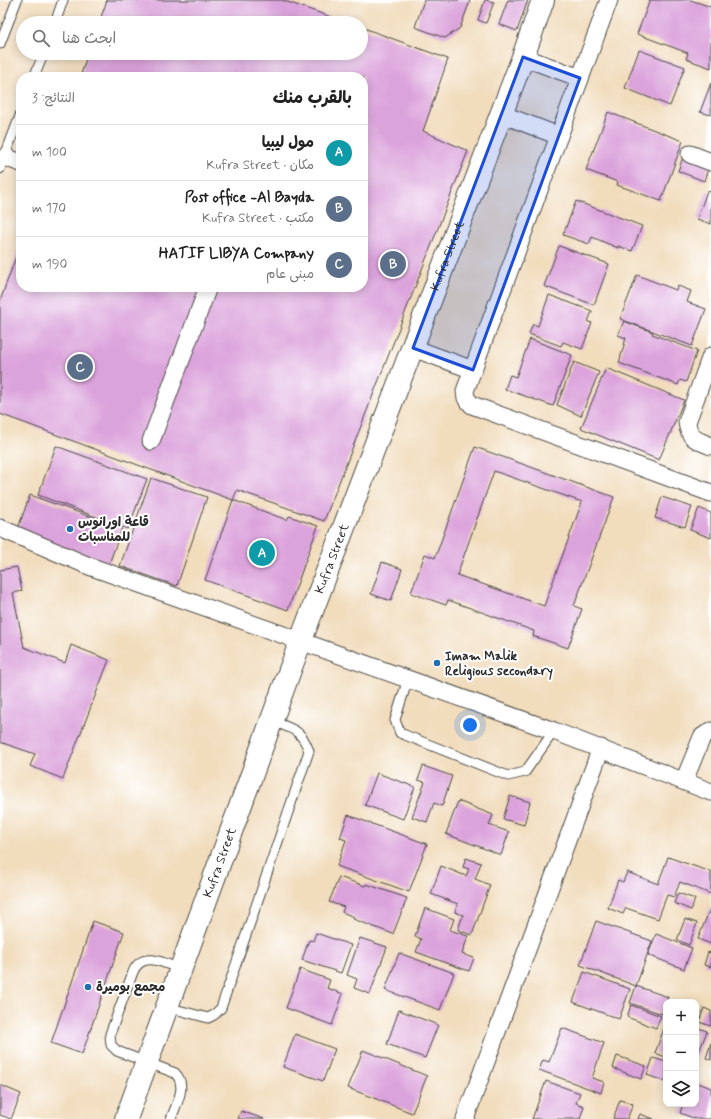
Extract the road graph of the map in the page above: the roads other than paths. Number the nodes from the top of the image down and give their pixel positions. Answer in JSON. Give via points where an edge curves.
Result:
{"nodes":[{"id":1,"x":16,"y":0,"type":"edge"},
{"id":2,"x":64,"y":0,"type":"edge"},
{"id":3,"x":543,"y":0,"type":"edge"},
{"id":4,"x":609,"y":0,"type":"edge"},
{"id":5,"x":58,"y":16,"type":"edge"},
{"id":6,"x":0,"y":44,"type":"edge"},
{"id":7,"x":523,"y":57,"type":"junction"},
{"id":8,"x":41,"y":60,"type":"edge"},
{"id":9,"x":36,"y":72,"type":"edge"},
{"id":10,"x":580,"y":78,"type":"junction"},
{"id":11,"x":501,"y":114,"type":"junction"},
{"id":12,"x":16,"y":126,"type":"edge"},
{"id":13,"x":559,"y":136,"type":"junction"},
{"id":14,"x":690,"y":154,"type":"dead end"},
{"id":15,"x":711,"y":162,"type":"edge"},
{"id":16,"x":2,"y":163,"type":"edge"},
{"id":17,"x":16,"y":163,"type":"edge"},
{"id":18,"x":206,"y":292,"type":"edge"},
{"id":19,"x":413,"y":348,"type":"junction"},
{"id":20,"x":711,"y":356,"type":"edge"},
{"id":21,"x":473,"y":370,"type":"junction"},
{"id":22,"x":151,"y":441,"type":"dead end"},
{"id":23,"x":711,"y":446,"type":"edge"},
{"id":24,"x":711,"y":493,"type":"edge"},
{"id":25,"x":0,"y":528,"type":"edge"},
{"id":26,"x":301,"y":640,"type":"junction"},
{"id":27,"x":408,"y":680,"type":"junction"},
{"id":28,"x":272,"y":721,"type":"junction"},
{"id":29,"x":711,"y":730,"type":"edge"},
{"id":30,"x":554,"y":731,"type":"junction"},
{"id":31,"x":601,"y":748,"type":"junction"},
{"id":32,"x":684,"y":781,"type":"junction"},
{"id":33,"x":711,"y":792,"type":"edge"},
{"id":34,"x":181,"y":970,"type":"junction"},
{"id":35,"x":167,"y":1007,"type":"junction"},
{"id":36,"x":147,"y":1063,"type":"junction"},
{"id":37,"x":126,"y":1119,"type":"edge"},
{"id":38,"x":171,"y":1119,"type":"edge"},
{"id":39,"x":465,"y":1119,"type":"edge"}],
"edges":[{"from":1,"to":6,"type":"lane"},
{"from":2,"to":5,"type":"lane"},
{"from":3,"to":7,"type":"street","name":"Kufra Street"},
{"from":4,"to":10,"type":"street"},
{"from":7,"to":10,"type":"street"},
{"from":7,"to":11,"type":"street","name":"Kufra Street"},
{"from":8,"to":9,"type":"lane"},
{"from":10,"to":13,"type":"street"},
{"from":11,"to":13,"type":"street"},
{"from":11,"to":19,"type":"street","name":"Kufra Street"},
{"from":12,"to":16,"type":"lane"},
{"from":13,"to":21,"type":"street"},
{"from":14,"to":15,"type":"street"},
{"from":16,"to":17,"type":"street"},
{"from":18,"to":22,"type":"street"},
{"from":19,"to":21,"type":"street"},
{"from":19,"to":26,"type":"street","name":"Kufra Street"},
{"from":20,"to":23,"type":"street","via":[[687,422],[688,432],[695,439]]},
{"from":21,"to":24,"type":"street","via":[[465,390],[466,398],[472,405]]},
{"from":25,"to":26,"type":"street","via":[[89,566]]},
{"from":26,"to":27,"type":"street"},
{"from":26,"to":28,"type":"street","name":"Kufra Street"},
{"from":27,"to":30,"type":"street"},
{"from":27,"to":30,"type":"lane","via":[[395,720],[400,733],[508,776],[525,772]]},
{"from":28,"to":34,"type":"street","name":"Kufra Street"},
{"from":28,"to":35,"type":"lane","via":[[295,730],[304,739],[309,751],[221,1008],[208,1018]]},
{"from":29,"to":32,"type":"street","via":[[702,737]]},
{"from":30,"to":31,"type":"street"},
{"from":31,"to":32,"type":"street"},
{"from":31,"to":39,"type":"street"},
{"from":32,"to":33,"type":"street"},
{"from":34,"to":35,"type":"street","name":"Kufra Street"},
{"from":34,"to":36,"type":"lane","via":[[150,959],[138,963],[110,1034],[111,1045],[117,1051]]},
{"from":35,"to":36,"type":"street","name":"Kufra Street"},
{"from":36,"to":37,"type":"street","name":"Kufra Street"},
{"from":36,"to":38,"type":"lane","via":[[181,1079],[182,1086]]}]}
